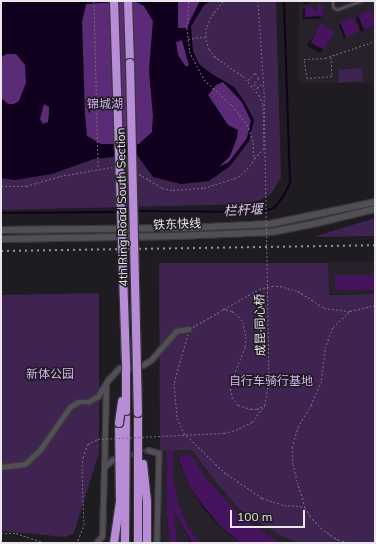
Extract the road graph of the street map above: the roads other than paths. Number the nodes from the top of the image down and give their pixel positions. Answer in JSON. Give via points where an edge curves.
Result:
{"nodes":[{"id":1,"x":114,"y":1,"type":"edge"},
{"id":2,"x":128,"y":1,"type":"edge"},
{"id":3,"x":131,"y":1,"type":"edge"},
{"id":4,"x":333,"y":1,"type":"edge"},
{"id":5,"x":362,"y":1,"type":"edge"},
{"id":6,"x":130,"y":63,"type":"junction"},
{"id":7,"x":375,"y":202,"type":"edge"},
{"id":8,"x":375,"y":210,"type":"edge"},
{"id":9,"x":1,"y":230,"type":"edge"},
{"id":10,"x":1,"y":239,"type":"edge"},
{"id":11,"x":189,"y":329,"type":"road end"},
{"id":12,"x":126,"y":371,"type":"junction"},
{"id":13,"x":106,"y":384,"type":"junction"},
{"id":14,"x":138,"y":426,"type":"junction"},
{"id":15,"x":148,"y":450,"type":"dead end"},
{"id":16,"x":112,"y":460,"type":"tunnel mouth"},
{"id":17,"x":1,"y":467,"type":"edge"},
{"id":18,"x":104,"y":467,"type":"junction"},
{"id":19,"x":120,"y":502,"type":"junction"},
{"id":20,"x":96,"y":543,"type":"edge"},
{"id":21,"x":114,"y":543,"type":"edge"},
{"id":22,"x":119,"y":543,"type":"edge"},
{"id":23,"x":126,"y":543,"type":"edge"},
{"id":24,"x":138,"y":543,"type":"edge"},
{"id":25,"x":147,"y":543,"type":"edge"},
{"id":26,"x":157,"y":543,"type":"edge"}],
"edges":[{"from":1,"to":12,"type":"highway","name":"4th Ring Road South Section","bridge":true},
{"from":2,"to":6,"type":"highway","name":"4th Ring Road South Section"},
{"from":3,"to":6,"type":"highway"},
{"from":4,"to":5,"type":"lane","via":[[333,7],[337,10]]},
{"from":6,"to":14,"type":"highway","name":"4th Ring Road South Section","bridge":true},
{"from":7,"to":9,"type":"main road","name":"铁东快线","via":[[270,224],[188,228]]},
{"from":8,"to":10,"type":"main road","name":"铁东快线","via":[[272,232]]},
{"from":11,"to":13,"type":"street","via":[[176,331],[151,360],[142,365],[119,368]]},
{"from":12,"to":19,"type":"highway","bridge":true,"via":[[118,423]]},
{"from":12,"to":23,"type":"highway","name":"4th Ring Road South Section","bridge":true},
{"from":13,"to":17,"type":"street","via":[[98,396],[70,407],[40,450],[25,464]]},
{"from":13,"to":18,"type":"street"},
{"from":14,"to":24,"type":"highway"},
{"from":14,"to":25,"type":"highway","via":[[147,502]]},
{"from":15,"to":26,"type":"street","via":[[159,453]]},
{"from":16,"to":18,"type":"street"},
{"from":18,"to":20,"type":"street","via":[[102,536]]},
{"from":19,"to":21,"type":"highway"},
{"from":19,"to":22,"type":"highway"}]}
